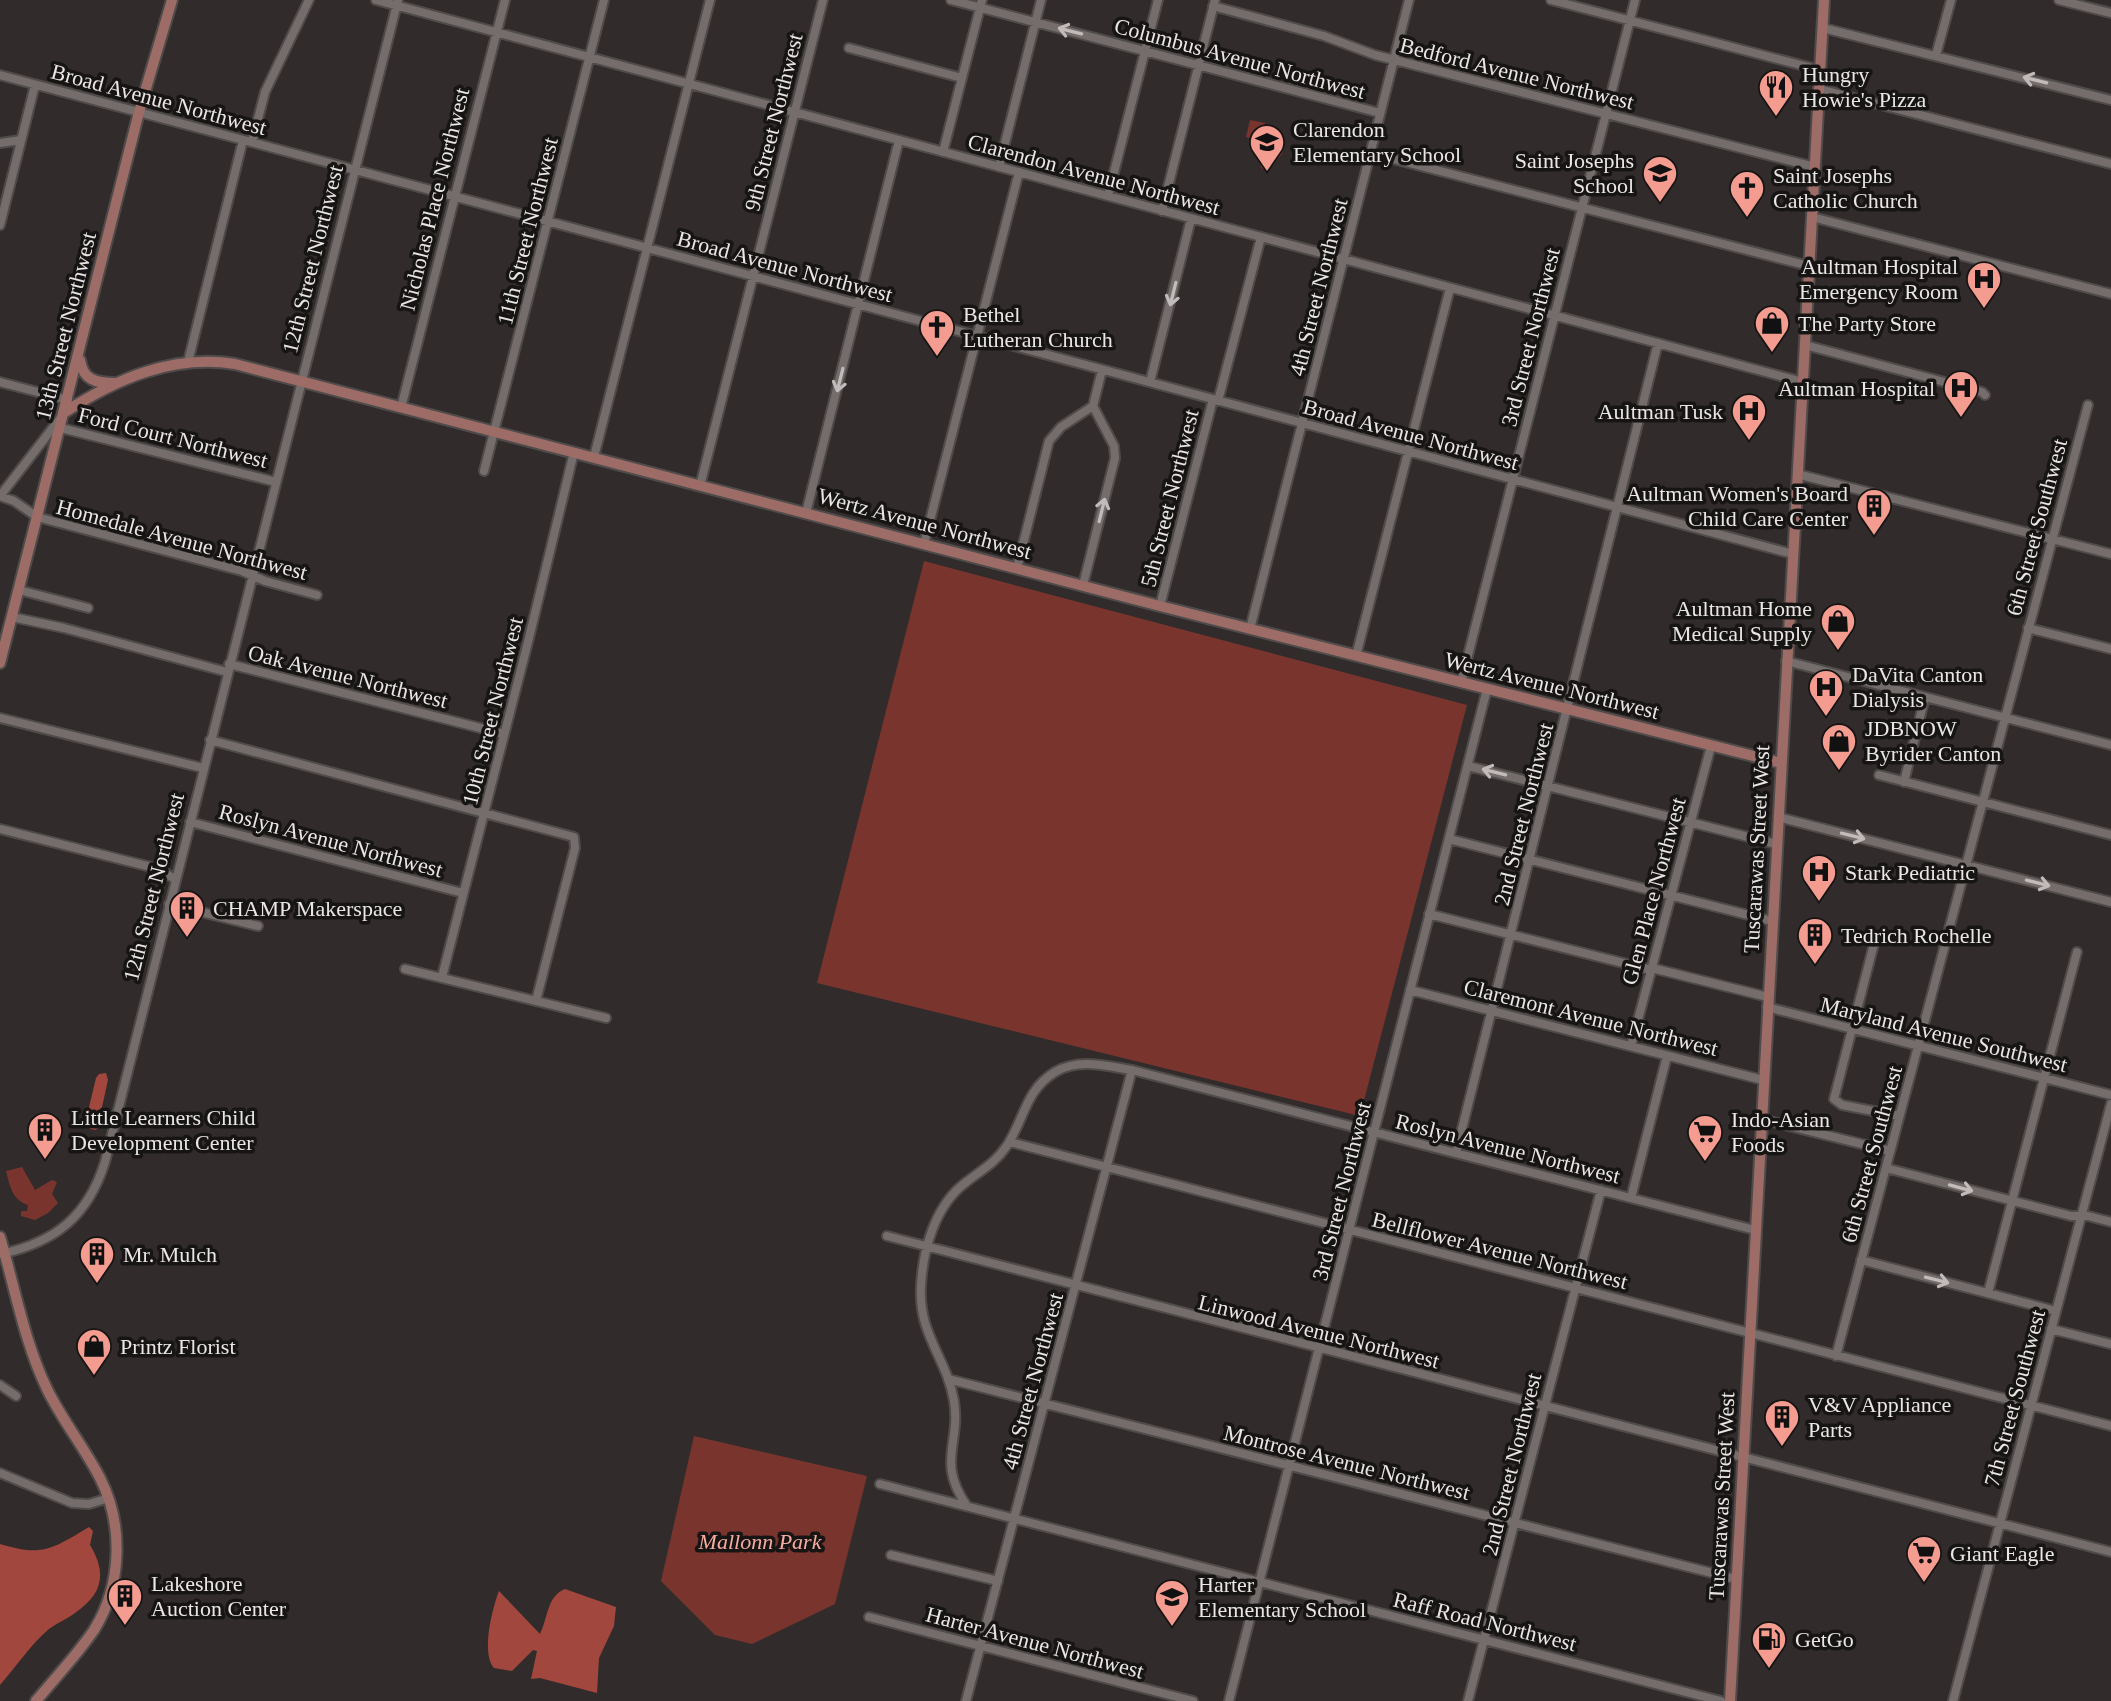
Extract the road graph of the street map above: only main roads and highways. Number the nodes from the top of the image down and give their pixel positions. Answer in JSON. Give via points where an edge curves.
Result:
{"nodes":[{"id":1,"x":172,"y":0,"type":"edge"},
{"id":2,"x":1824,"y":0,"type":"edge"},
{"id":3,"x":80,"y":353,"type":"junction"},
{"id":4,"x":116,"y":383,"type":"junction"},
{"id":5,"x":66,"y":406,"type":"junction"},
{"id":6,"x":0,"y":663,"type":"edge"},
{"id":7,"x":1781,"y":763,"type":"junction"},
{"id":8,"x":0,"y":1237,"type":"edge"},
{"id":9,"x":2,"y":1253,"type":"edge"},
{"id":10,"x":36,"y":1701,"type":"edge"},
{"id":11,"x":1730,"y":1701,"type":"edge"}],
"edges":[{"from":1,"to":3,"type":"main road","name":"13th Street Northwest"},
{"from":2,"to":7,"type":"main road","name":"Tuscarawas Street West"},
{"from":3,"to":4,"type":"main road","via":[[85,375],[95,382]]},
{"from":3,"to":5,"type":"main road","name":"13th Street Northwest"},
{"from":4,"to":5,"type":"main road","name":"Wertz Avenue Northwest"},
{"from":4,"to":7,"type":"main road","name":"Wertz Avenue Northwest","via":[[188,362],[235,364]]},
{"from":5,"to":6,"type":"main road","name":"13th Street Northwest"},
{"from":7,"to":11,"type":"main road","name":"Tuscarawas Street West"},
{"from":8,"to":9,"type":"main road"},
{"from":9,"to":10,"type":"main road","via":[[45,1385],[95,1469],[115,1521],[117,1556],[105,1608],[93,1631]]}]}
